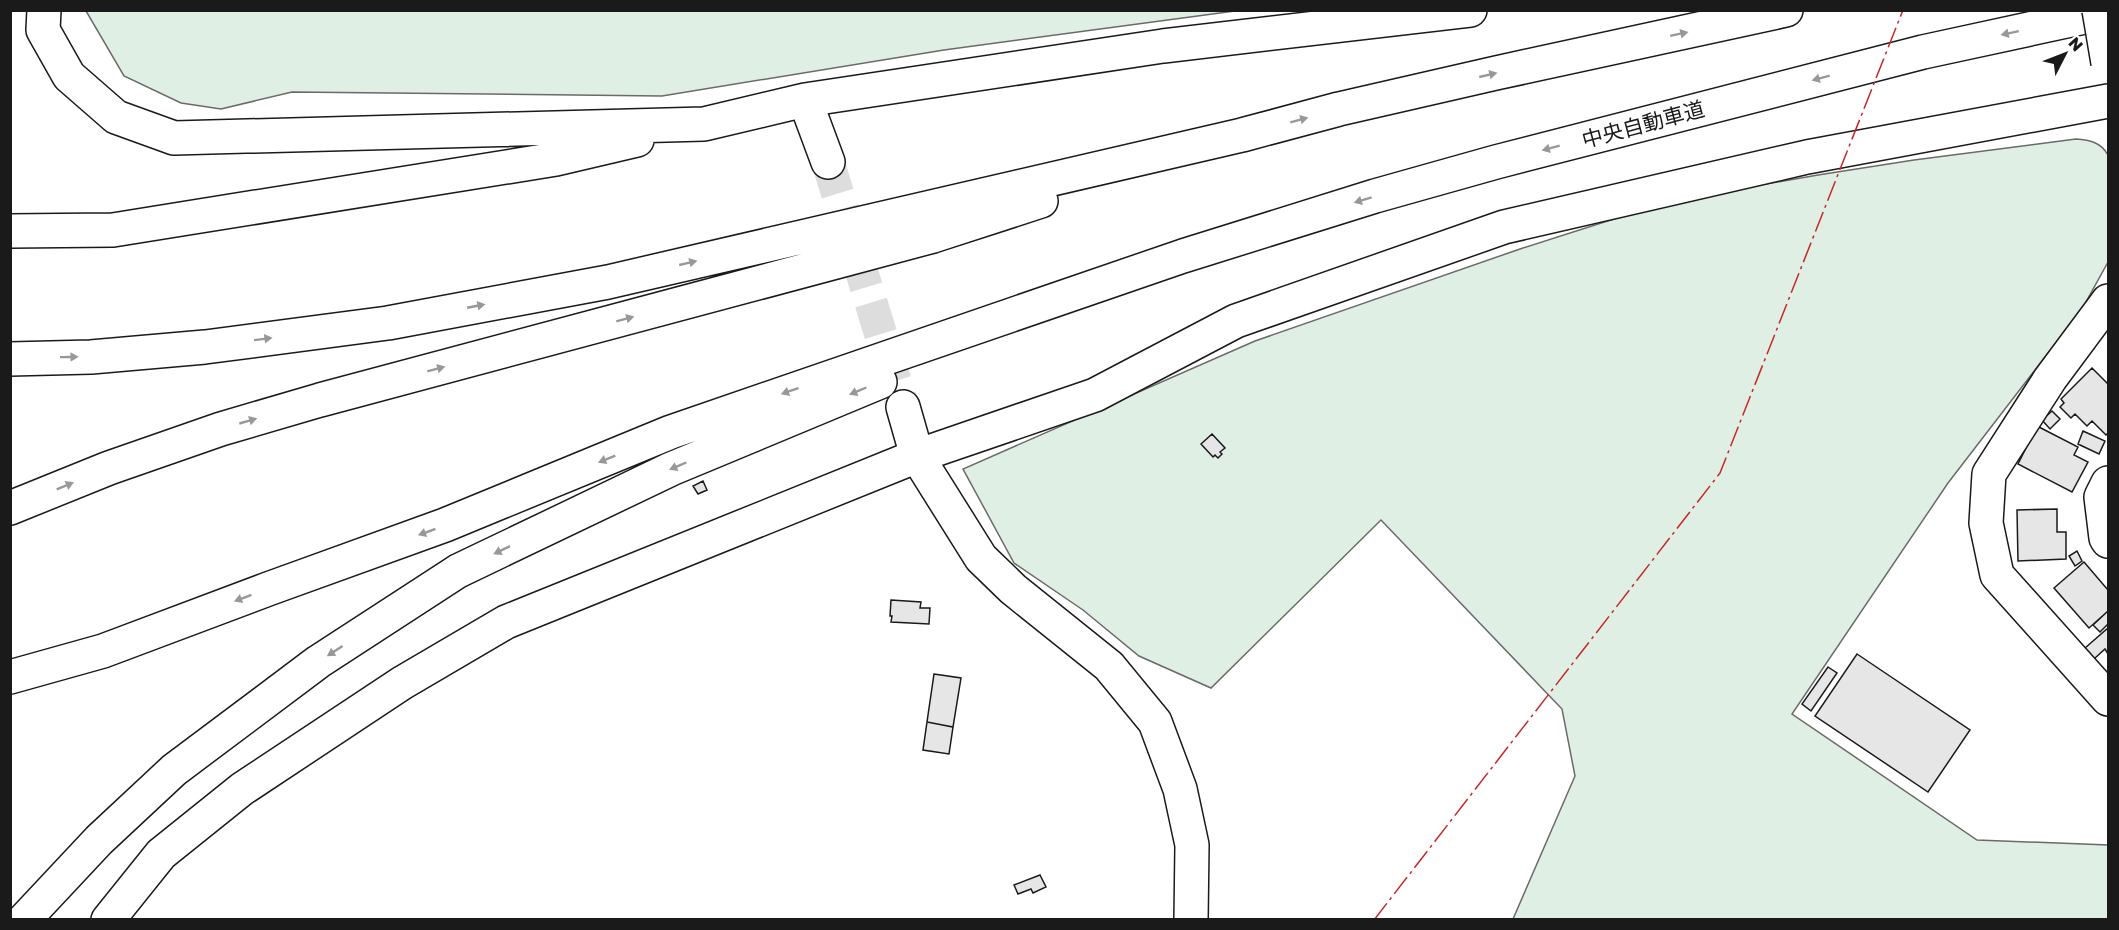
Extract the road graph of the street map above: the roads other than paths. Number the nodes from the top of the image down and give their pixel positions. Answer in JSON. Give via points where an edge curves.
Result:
{"nodes":[{"id":1,"x":44,"y":10,"type":"edge"},
{"id":2,"x":1470,"y":10,"type":"edge"},
{"id":3,"x":1786,"y":10,"type":"edge"},
{"id":4,"x":2099,"y":10,"type":"edge"},
{"id":5,"x":2109,"y":12,"type":"edge"},
{"id":6,"x":2109,"y":63,"type":"edge"},
{"id":7,"x":805,"y":100,"type":"junction"},
{"id":8,"x":2109,"y":101,"type":"edge"},
{"id":9,"x":704,"y":124,"type":"junction"},
{"id":10,"x":1242,"y":135,"type":"junction"},
{"id":11,"x":828,"y":162,"type":"tunnel mouth"},
{"id":12,"x":10,"y":231,"type":"edge"},
{"id":13,"x":1183,"y":256,"type":"junction"},
{"id":14,"x":2109,"y":301,"type":"edge"},
{"id":15,"x":10,"y":359,"type":"edge"},
{"id":16,"x":903,"y":407,"type":"tunnel mouth"},
{"id":17,"x":917,"y":456,"type":"junction"},
{"id":18,"x":2109,"y":483,"type":"edge"},
{"id":19,"x":10,"y":508,"type":"edge"},
{"id":20,"x":2109,"y":541,"type":"edge"},
{"id":21,"x":10,"y":677,"type":"edge"},
{"id":22,"x":2109,"y":699,"type":"edge"},
{"id":23,"x":24,"y":920,"type":"edge"},
{"id":24,"x":108,"y":920,"type":"edge"},
{"id":25,"x":1191,"y":920,"type":"edge"}],
"edges":[{"from":1,"to":9,"type":"main road","via":[[43,30],[69,76],[116,117],[174,138]]},
{"from":2,"to":7,"type":"main road","via":[[1163,46]]},
{"from":10,"to":3,"type":"main road","one_way":true,"via":[[1429,88]]},
{"from":4,"to":6,"type":"main road","bridge":true},
{"from":5,"to":13,"type":"main road","name":"中央自動車道","one_way":true,"via":[[1923,52],[1496,162]]},
{"from":7,"to":9,"type":"main road"},
{"from":7,"to":11,"type":"main road"},
{"from":8,"to":17,"type":"main road","via":[[1807,157],[1504,227],[1236,321],[1095,395]]},
{"from":9,"to":12,"type":"main road","via":[[556,159],[113,230]]},
{"from":15,"to":10,"type":"main road","one_way":true,"via":[[205,347],[388,323],[608,282]]},
{"from":19,"to":10,"type":"main road","one_way":true,"via":[[221,429],[933,236]]},
{"from":13,"to":21,"type":"main road","one_way":true,"via":[[671,432],[445,525],[103,651]]},
{"from":13,"to":23,"type":"main road","one_way":true,"via":[[671,469],[458,571],[318,662],[174,770],[99,840]]},
{"from":14,"to":22,"type":"main road","via":[[2050,379],[1989,474],[1986,523],[1997,575]]},
{"from":16,"to":17,"type":"main road"},
{"from":17,"to":24,"type":"main road","via":[[497,628],[402,683],[242,789],[161,854]]},
{"from":17,"to":25,"type":"main road","via":[[981,558],[1013,590],[1110,666],[1155,723],[1180,789],[1192,845]]},
{"from":18,"to":20,"type":"main road","via":[[2102,497]]}]}
